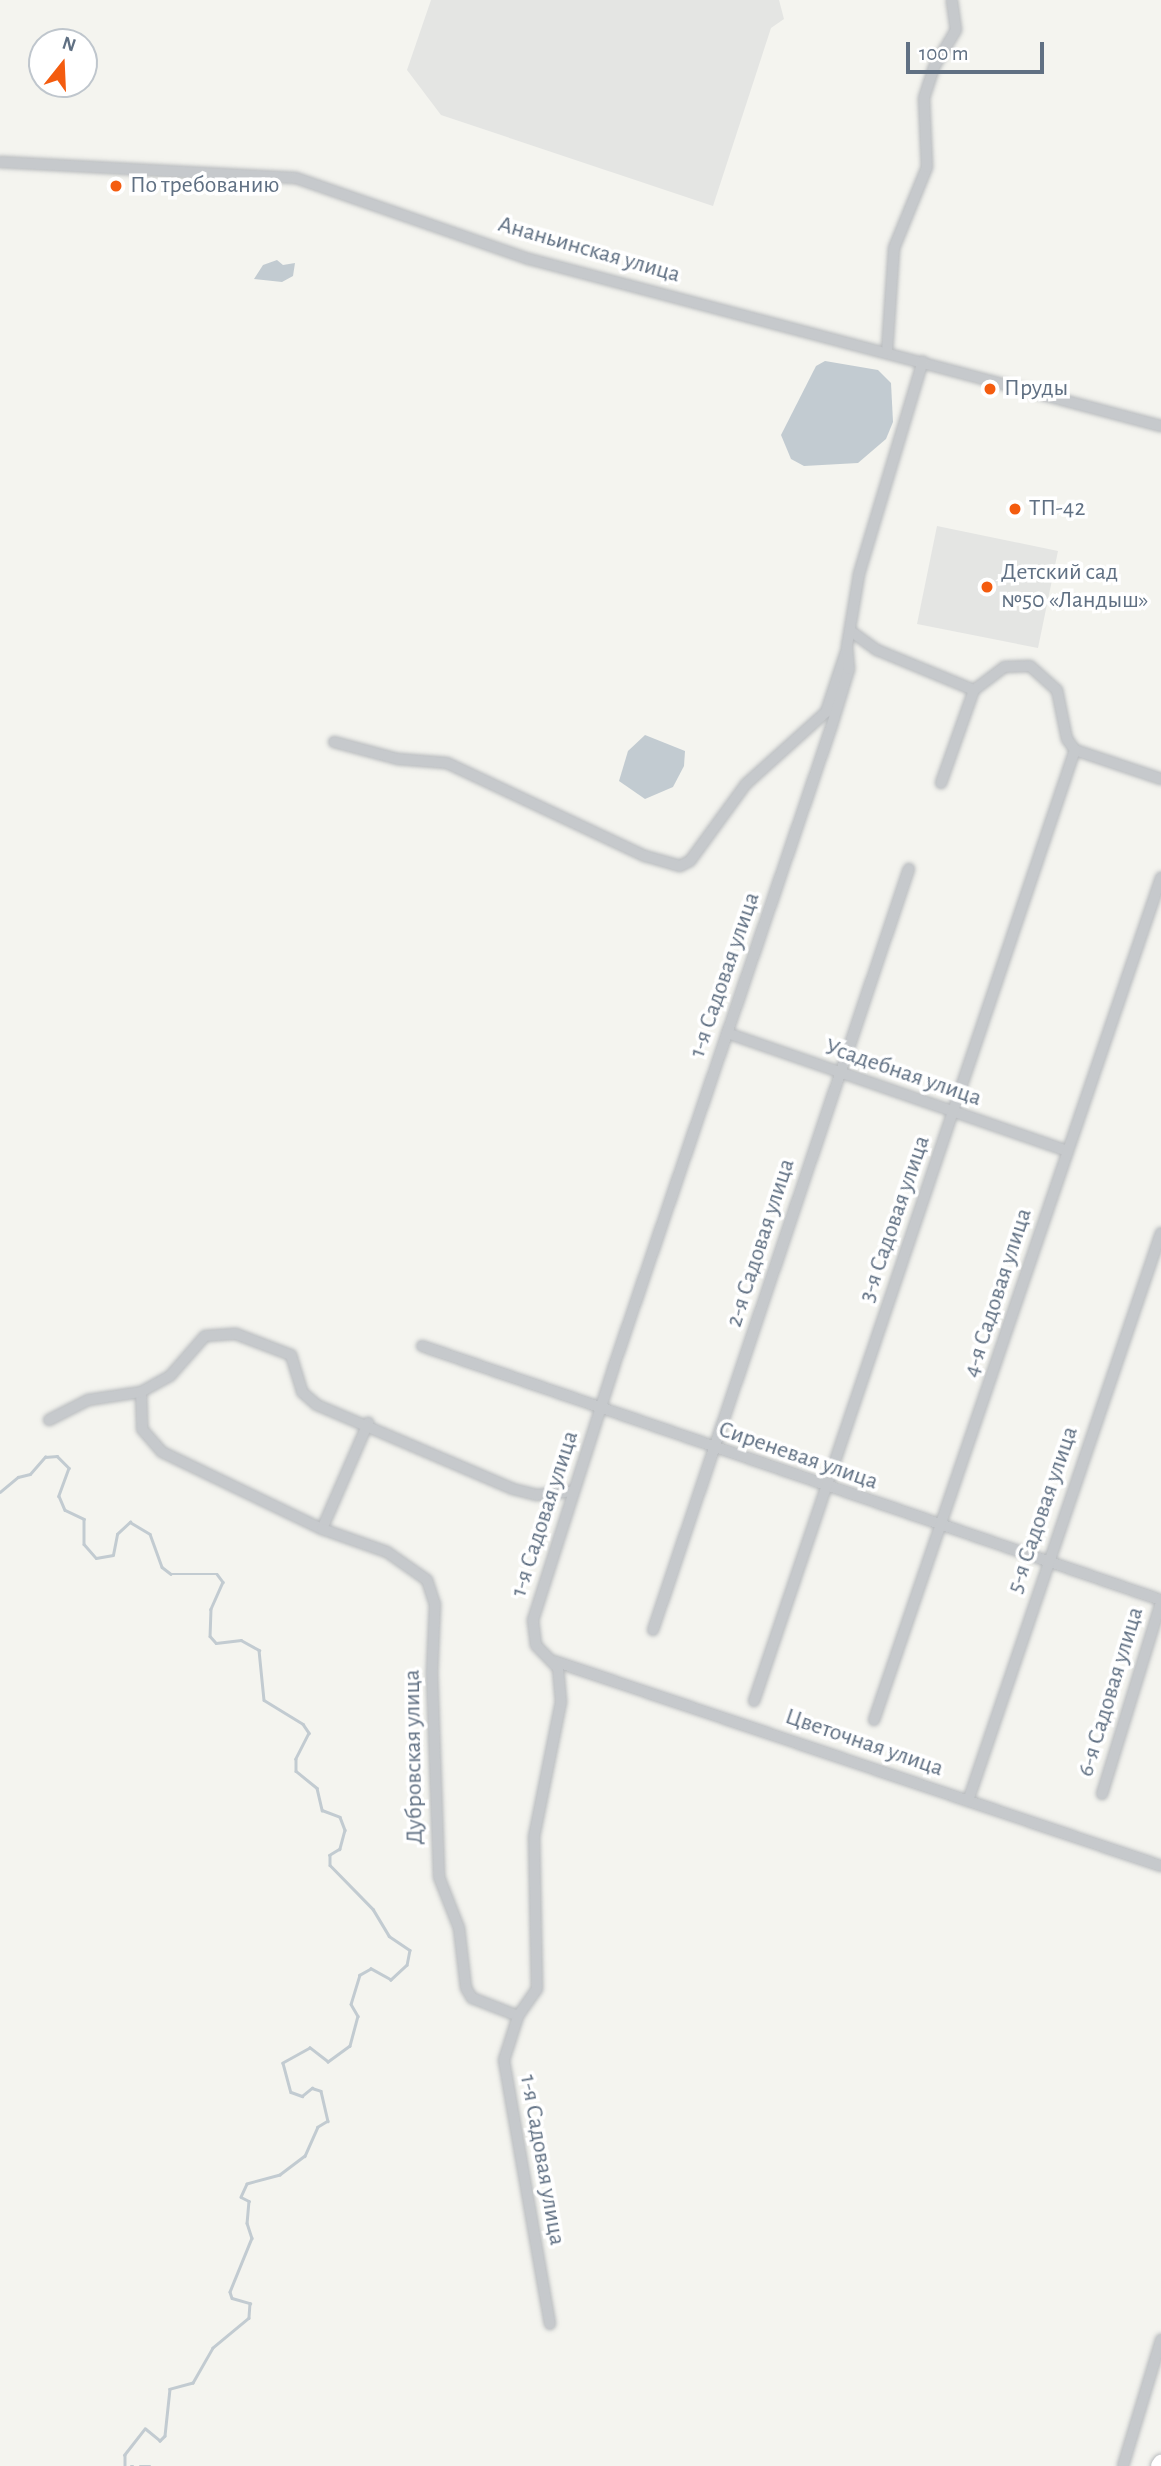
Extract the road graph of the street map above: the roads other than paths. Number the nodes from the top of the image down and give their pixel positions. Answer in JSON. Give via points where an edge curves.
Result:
{"nodes":[{"id":1,"x":952,"y":0,"type":"edge"},
{"id":2,"x":0,"y":162,"type":"edge"},
{"id":3,"x":887,"y":351,"type":"junction"},
{"id":4,"x":923,"y":361,"type":"junction"},
{"id":5,"x":1161,"y":426,"type":"edge"},
{"id":6,"x":852,"y":632,"type":"junction"},
{"id":7,"x":847,"y":646,"type":"junction"},
{"id":8,"x":974,"y":690,"type":"junction"},
{"id":9,"x":826,"y":712,"type":"junction"},
{"id":10,"x":832,"y":725,"type":"junction"},
{"id":11,"x":334,"y":742,"type":"dead end"},
{"id":12,"x":1075,"y":750,"type":"junction"},
{"id":13,"x":1161,"y":779,"type":"edge"},
{"id":14,"x":942,"y":783,"type":"dead end"},
{"id":15,"x":909,"y":869,"type":"dead end"},
{"id":16,"x":1161,"y":878,"type":"edge"},
{"id":17,"x":727,"y":1033,"type":"junction"},
{"id":18,"x":839,"y":1075,"type":"junction"},
{"id":19,"x":954,"y":1113,"type":"junction"},
{"id":20,"x":1067,"y":1150,"type":"junction"},
{"id":21,"x":1161,"y":1233,"type":"edge"},
{"id":22,"x":422,"y":1346,"type":"dead end"},
{"id":23,"x":141,"y":1392,"type":"junction"},
{"id":24,"x":602,"y":1408,"type":"junction"},
{"id":25,"x":49,"y":1420,"type":"dead end"},
{"id":26,"x":368,"y":1423,"type":"junction"},
{"id":27,"x":714,"y":1450,"type":"junction"},
{"id":28,"x":826,"y":1488,"type":"junction"},
{"id":29,"x":574,"y":1491,"type":"junction"},
{"id":30,"x":937,"y":1525,"type":"junction"},
{"id":31,"x":321,"y":1529,"type":"junction"},
{"id":32,"x":1047,"y":1561,"type":"junction"},
{"id":33,"x":1161,"y":1601,"type":"edge"},
{"id":34,"x":653,"y":1630,"type":"dead end"},
{"id":35,"x":554,"y":1661,"type":"junction"},
{"id":36,"x":754,"y":1702,"type":"dead end"},
{"id":37,"x":874,"y":1720,"type":"dead end"},
{"id":38,"x":1102,"y":1794,"type":"dead end"},
{"id":39,"x":968,"y":1801,"type":"junction"},
{"id":40,"x":1161,"y":1866,"type":"edge"},
{"id":41,"x":518,"y":2016,"type":"junction"},
{"id":42,"x":550,"y":2324,"type":"dead end"},
{"id":43,"x":1161,"y":2340,"type":"edge"},
{"id":44,"x":1124,"y":2466,"type":"edge"}],
"edges":[{"from":1,"to":3,"type":"street","via":[[956,30],[933,67],[924,98],[928,167],[894,248]]},
{"from":2,"to":3,"type":"street","name":"Ананьинская улица","via":[[296,178],[529,259]]},
{"from":3,"to":4,"type":"street","name":"Ананьинская улица"},
{"from":4,"to":5,"type":"street","name":"Ананьинская улица"},
{"from":4,"to":6,"type":"street","via":[[867,543]]},
{"from":6,"to":7,"type":"street"},
{"from":6,"to":8,"type":"street","via":[[877,650]]},
{"from":7,"to":9,"type":"street"},
{"from":7,"to":10,"type":"street","name":"1-я Садовая улица","via":[[849,668]]},
{"from":8,"to":12,"type":"street","via":[[1004,667],[1030,666],[1057,690],[1067,739]]},
{"from":8,"to":14,"type":"street"},
{"from":9,"to":10,"type":"street"},
{"from":9,"to":11,"type":"street","via":[[746,784],[690,861],[680,866],[645,856],[447,763],[398,759]]},
{"from":10,"to":17,"type":"street","name":"1-я Садовая улица"},
{"from":12,"to":13,"type":"street"},
{"from":12,"to":19,"type":"street","name":"3-я Садовая улица"},
{"from":15,"to":18,"type":"street","name":"2-я Садовая улица"},
{"from":16,"to":20,"type":"street","name":"4-я Садовая улица"},
{"from":17,"to":18,"type":"street","name":"Усадебная улица"},
{"from":17,"to":24,"type":"street","name":"1-я Садовая улица"},
{"from":18,"to":19,"type":"street","name":"Усадебная улица"},
{"from":18,"to":27,"type":"street","name":"2-я Садовая улица"},
{"from":19,"to":20,"type":"street","name":"Усадебная улица"},
{"from":19,"to":28,"type":"street","name":"3-я Садовая улица"},
{"from":20,"to":30,"type":"street","name":"4-я Садовая улица","via":[[1010,1328]]},
{"from":21,"to":32,"type":"street","name":"5-я Садовая улица"},
{"from":22,"to":24,"type":"street","name":"Сиреневая улица"},
{"from":23,"to":25,"type":"street","via":[[88,1401]]},
{"from":23,"to":26,"type":"street","via":[[170,1376],[205,1336],[236,1334],[284,1349],[297,1367],[307,1400]]},
{"from":23,"to":31,"type":"street","name":"Дубровская улица","via":[[142,1429],[162,1452]]},
{"from":24,"to":27,"type":"street","name":"Сиреневая улица"},
{"from":24,"to":29,"type":"street","name":"1-я Садовая улица"},
{"from":26,"to":29,"type":"street","via":[[513,1489],[537,1495]]},
{"from":26,"to":31,"type":"street"},
{"from":27,"to":28,"type":"street","name":"Сиреневая улица"},
{"from":27,"to":34,"type":"street","name":"2-я Садовая улица"},
{"from":28,"to":30,"type":"street","name":"Сиреневая улица"},
{"from":28,"to":36,"type":"street","name":"3-я Садовая улица"},
{"from":29,"to":35,"type":"street","name":"1-я Садовая улица","via":[[533,1620],[536,1645]]},
{"from":30,"to":32,"type":"street","name":"Сиреневая улица"},
{"from":30,"to":37,"type":"street","name":"4-я Садовая улица"},
{"from":31,"to":41,"type":"street","name":"Дубровская улица","via":[[387,1552],[427,1580],[436,1604],[432,1673],[439,1877],[458,1928],[466,1988],[472,1998]]},
{"from":32,"to":33,"type":"street","name":"Сиреневая улица"},
{"from":32,"to":39,"type":"street","name":"5-я Садовая улица"},
{"from":33,"to":38,"type":"street","name":"6-я Садовая улица"},
{"from":35,"to":39,"type":"street","name":"Цветочная улица"},
{"from":35,"to":41,"type":"street","name":"1-я Садовая улица","via":[[561,1678],[561,1702],[534,1838],[537,1989]]},
{"from":39,"to":40,"type":"street","name":"Цветочная улица"},
{"from":41,"to":42,"type":"street","name":"1-я Садовая улица","via":[[505,2060],[507,2094]]},
{"from":43,"to":44,"type":"street"}]}
